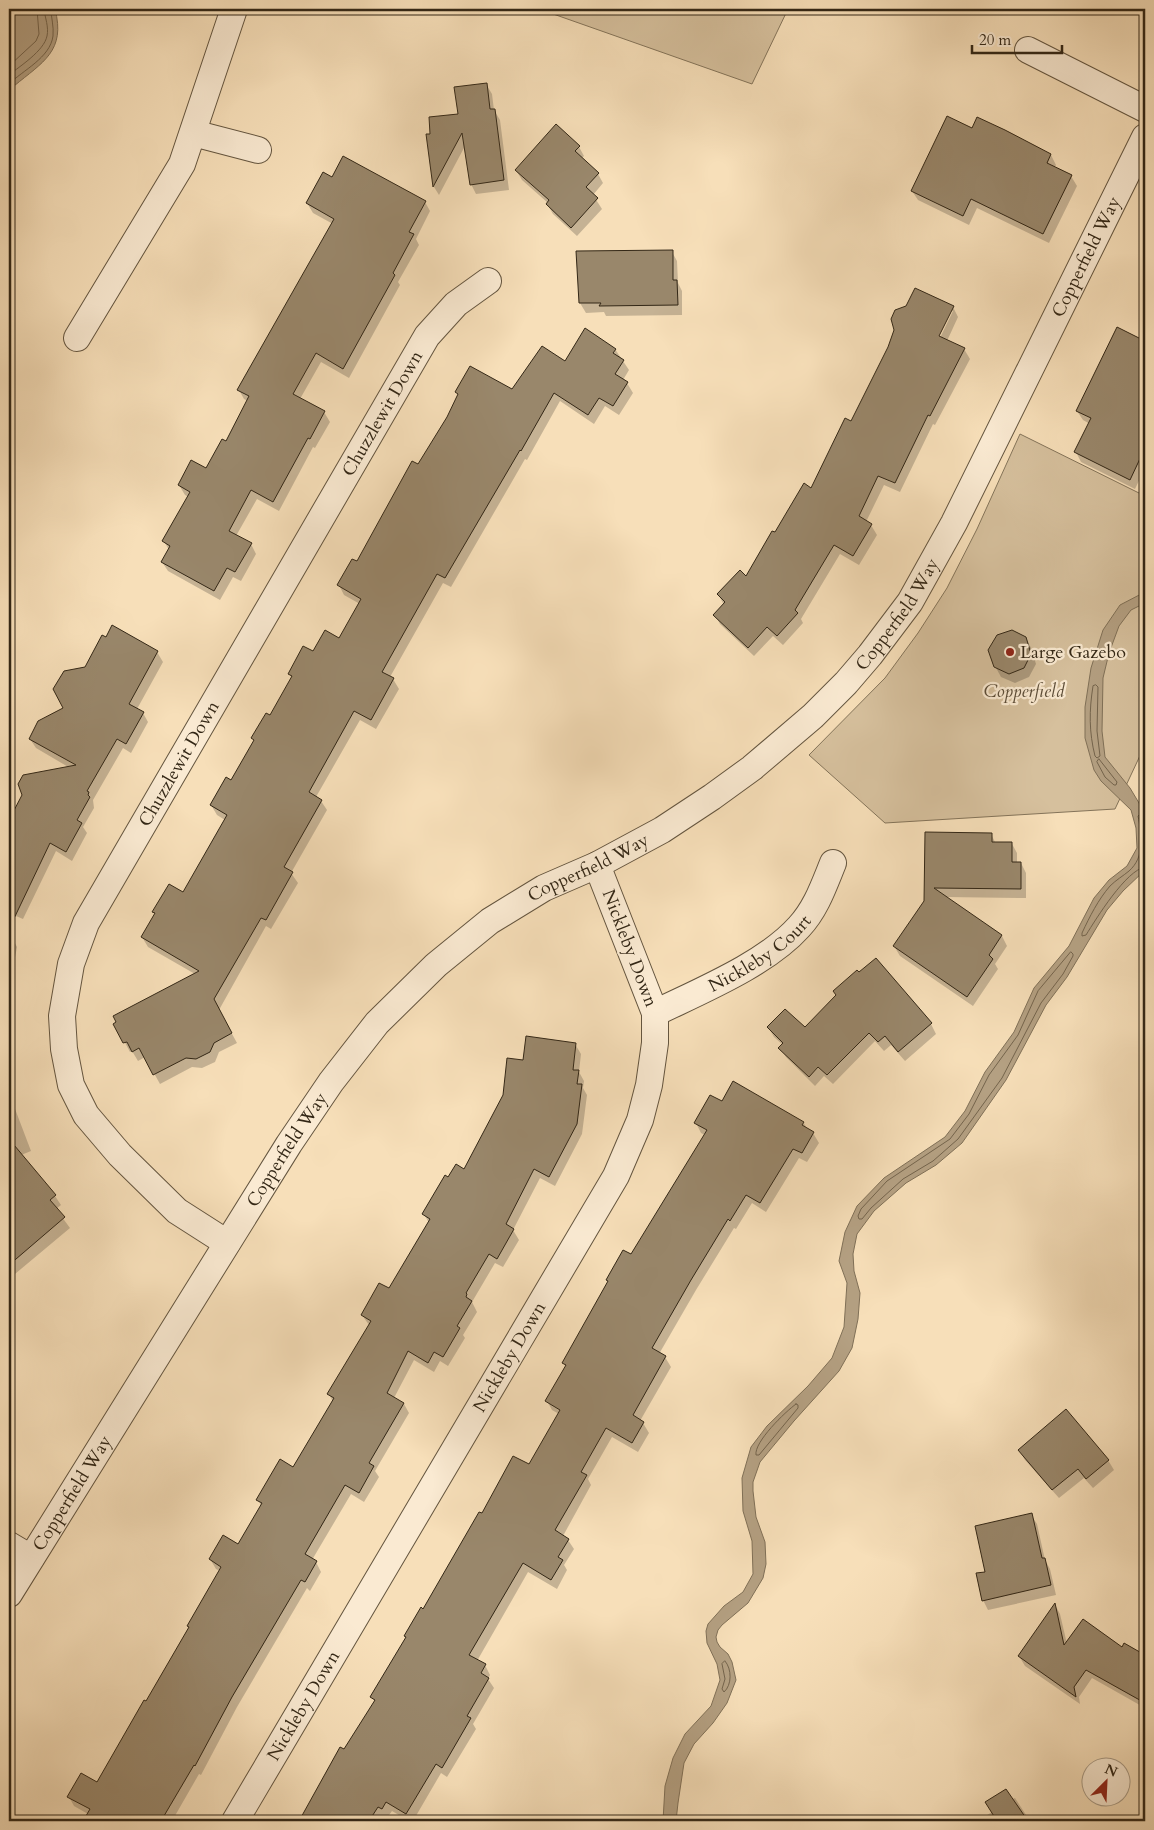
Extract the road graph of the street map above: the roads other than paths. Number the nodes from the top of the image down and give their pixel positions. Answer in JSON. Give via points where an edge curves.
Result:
{"nodes":[{"id":1,"x":234,"y":9,"type":"edge"},
{"id":2,"x":1028,"y":50,"type":"dead end"},
{"id":3,"x":1145,"y":109,"type":"edge"},
{"id":4,"x":194,"y":133,"type":"junction"},
{"id":5,"x":1145,"y":137,"type":"edge"},
{"id":6,"x":258,"y":150,"type":"dead end"},
{"id":7,"x":488,"y":281,"type":"dead end"},
{"id":8,"x":77,"y":338,"type":"dead end"},
{"id":9,"x":833,"y":863,"type":"dead end"},
{"id":10,"x":597,"y":865,"type":"junction"},
{"id":11,"x":656,"y":1014,"type":"junction"},
{"id":12,"x":227,"y":1243,"type":"junction"},
{"id":13,"x":9,"y":1545,"type":"edge"},
{"id":14,"x":31,"y":1558,"type":"junction"},
{"id":15,"x":9,"y":1594,"type":"edge"},
{"id":16,"x":235,"y":1821,"type":"edge"}],
"edges":[{"from":1,"to":4,"type":"street"},
{"from":2,"to":3,"type":"street"},
{"from":4,"to":6,"type":"street"},
{"from":4,"to":8,"type":"street","via":[[173,180]]},
{"from":5,"to":10,"type":"street","name":"Copperfield Way","via":[[954,523],[910,602],[893,625],[846,683],[752,768],[662,830]]},
{"from":7,"to":12,"type":"street","name":"Chuzzlewit Down","via":[[456,304],[427,336],[86,923],[71,964],[62,1016],[64,1050],[71,1085],[86,1115],[120,1156],[177,1211]]},
{"from":9,"to":11,"type":"street","name":"Nickleby Court","via":[[811,911],[785,941],[726,978]]},
{"from":10,"to":11,"type":"street","name":"Nickleby Down"},
{"from":10,"to":12,"type":"street","name":"Copperfield Way","via":[[544,888],[490,921],[436,964],[377,1023],[331,1082]]},
{"from":11,"to":16,"type":"street","name":"Nickleby Down","via":[[655,1043],[645,1102],[616,1176]]},
{"from":12,"to":14,"type":"street","name":"Copperfield Way"},
{"from":13,"to":14,"type":"street"},
{"from":14,"to":15,"type":"street","name":"Copperfield Way"}]}
